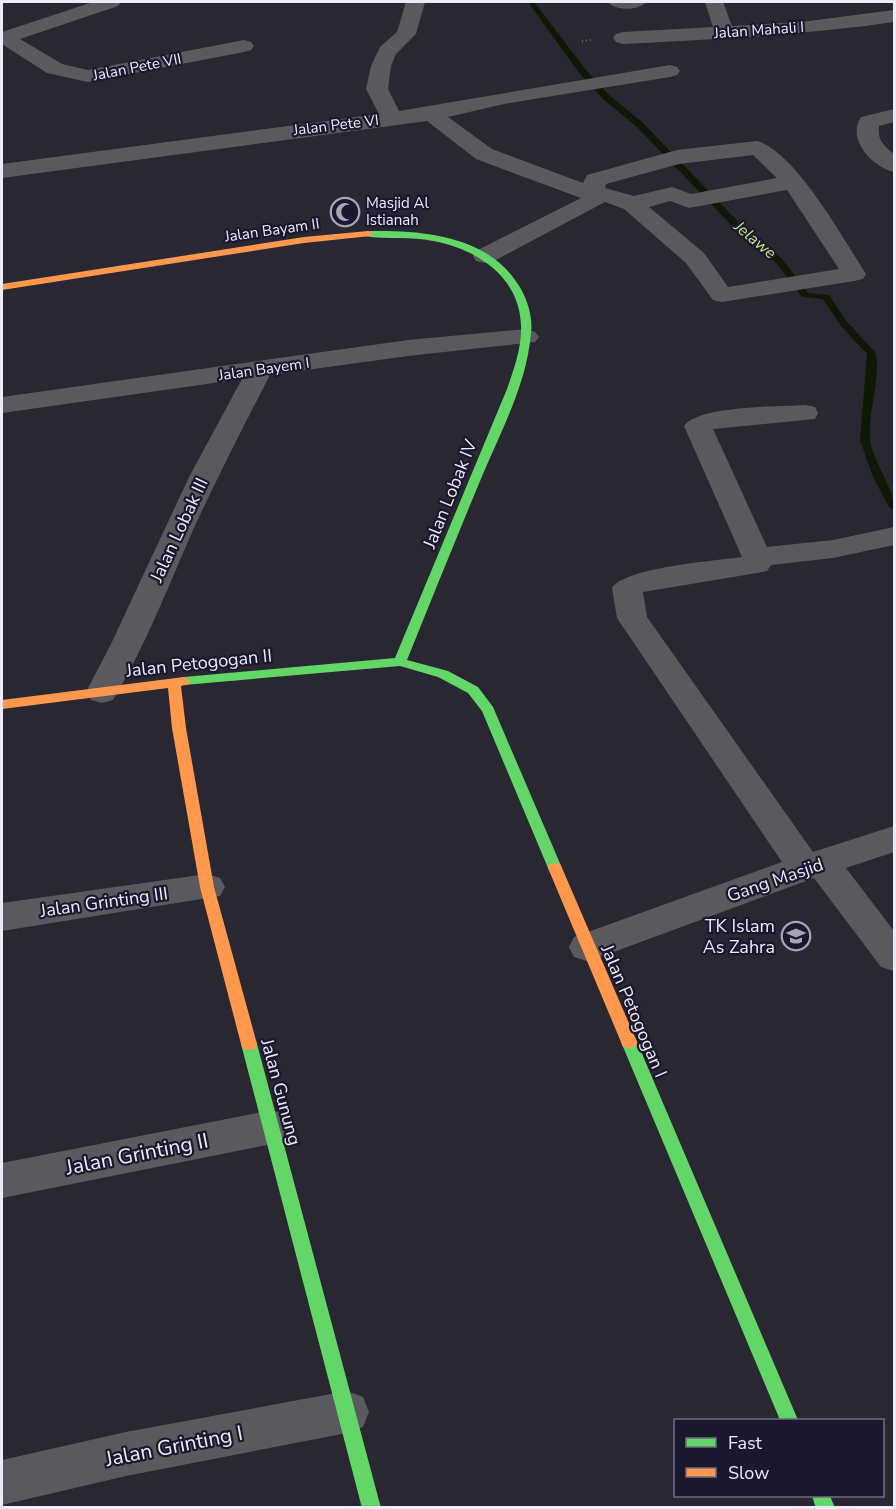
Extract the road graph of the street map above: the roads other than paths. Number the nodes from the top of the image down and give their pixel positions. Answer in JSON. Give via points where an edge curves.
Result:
{"nodes":[{"id":1,"x":111,"y":2,"type":"edge"},
{"id":2,"x":416,"y":2,"type":"edge"},
{"id":3,"x":618,"y":2,"type":"edge"},
{"id":4,"x":636,"y":2,"type":"edge"},
{"id":5,"x":714,"y":2,"type":"edge"},
{"id":6,"x":849,"y":2,"type":"edge"},
{"id":7,"x":894,"y":16,"type":"edge"},
{"id":8,"x":867,"y":19,"type":"junction"},
{"id":9,"x":725,"y":33,"type":"junction"},
{"id":10,"x":3,"y":38,"type":"edge"},
{"id":11,"x":623,"y":38,"type":"dead end"},
{"id":12,"x":244,"y":46,"type":"dead end"},
{"id":13,"x":670,"y":71,"type":"dead end"},
{"id":14,"x":431,"y":114,"type":"junction"},
{"id":15,"x":894,"y":115,"type":"edge"},
{"id":16,"x":392,"y":118,"type":"junction"},
{"id":17,"x":894,"y":165,"type":"edge"},
{"id":18,"x":2,"y":171,"type":"edge"},
{"id":19,"x":792,"y":182,"type":"junction"},
{"id":20,"x":592,"y":194,"type":"junction"},
{"id":21,"x":632,"y":204,"type":"junction"},
{"id":22,"x":485,"y":256,"type":"junction"},
{"id":23,"x":2,"y":287,"type":"edge"},
{"id":24,"x":526,"y":337,"type":"junction"},
{"id":25,"x":260,"y":370,"type":"junction"},
{"id":26,"x":2,"y":405,"type":"edge"},
{"id":27,"x":805,"y":413,"type":"dead end"},
{"id":28,"x":894,"y":536,"type":"edge"},
{"id":29,"x":758,"y":557,"type":"junction"},
{"id":30,"x":400,"y":662,"type":"junction"},
{"id":31,"x":174,"y":682,"type":"junction"},
{"id":32,"x":102,"y":692,"type":"junction"},
{"id":33,"x":2,"y":705,"type":"edge"},
{"id":34,"x":894,"y":839,"type":"edge"},
{"id":35,"x":814,"y":866,"type":"junction"},
{"id":36,"x":207,"y":887,"type":"junction"},
{"id":37,"x":2,"y":917,"type":"edge"},
{"id":38,"x":587,"y":947,"type":"junction"},
{"id":39,"x":894,"y":957,"type":"edge"},
{"id":40,"x":272,"y":1127,"type":"junction"},
{"id":41,"x":2,"y":1181,"type":"edge"},
{"id":42,"x":347,"y":1412,"type":"junction"},
{"id":43,"x":789,"y":1419,"type":"edge"},
{"id":44,"x":2,"y":1483,"type":"edge"},
{"id":45,"x":372,"y":1508,"type":"edge"}],
"edges":[{"from":1,"to":10,"type":"street"},
{"from":2,"to":16,"type":"street","via":[[406,34],[387,51],[381,66],[377,89]]},
{"from":3,"to":4,"type":"street"},
{"from":5,"to":9,"type":"street"},
{"from":6,"to":8,"type":"street"},
{"from":7,"to":8,"type":"street","name":"Jalan Mahali I"},
{"from":8,"to":9,"type":"street","name":"Jalan Mahali I"},
{"from":9,"to":11,"type":"street","name":"Jalan Mahali I"},
{"from":10,"to":12,"type":"street","name":"Jalan Pete VII","via":[[73,77]]},
{"from":13,"to":14,"type":"street","name":"Jalan Pete VI"},
{"from":14,"to":16,"type":"street","name":"Jalan Pete VI"},
{"from":14,"to":20,"type":"street","via":[[484,154]]},
{"from":15,"to":17,"type":"street","via":[[868,122],[866,138]]},
{"from":16,"to":18,"type":"street","name":"Jalan Pete VI"},
{"from":19,"to":20,"type":"street","via":[[758,148],[672,158],[596,180]]},
{"from":19,"to":21,"type":"street","via":[[683,200],[672,194]]},
{"from":19,"to":21,"type":"street","via":[[854,274],[722,295],[695,258]]},
{"from":20,"to":21,"type":"street","via":[[612,195]]},
{"from":20,"to":22,"type":"street","via":[[595,200]]},
{"from":22,"to":23,"type":"street","name":"Jalan Bayam II","via":[[455,244],[371,234]]},
{"from":22,"to":24,"type":"street","name":"Jalan Bayam II","via":[[502,265],[518,286],[528,327]]},
{"from":24,"to":25,"type":"street","name":"Jalan Bayem I","via":[[408,348]]},
{"from":24,"to":30,"type":"street","name":"Jalan Lobak IV","via":[[508,400]]},
{"from":25,"to":26,"type":"street","name":"Jalan Bayem I"},
{"from":25,"to":32,"type":"street","name":"Jalan Lobak III","via":[[202,477]]},
{"from":27,"to":29,"type":"street","via":[[707,421],[698,426]]},
{"from":28,"to":29,"type":"street","via":[[833,549]]},
{"from":29,"to":35,"type":"street","via":[[753,567],[630,584],[627,588],[632,618]]},
{"from":30,"to":31,"type":"street","name":"Jalan Petogogan II"},
{"from":30,"to":38,"type":"street","name":"Jalan Petogogan I","via":[[443,674],[473,690],[488,710]]},
{"from":31,"to":32,"type":"street","name":"Jalan Petogogan II"},
{"from":31,"to":36,"type":"street","name":"Jalan Gunung"},
{"from":32,"to":33,"type":"street","name":"Jalan Petogogan II"},
{"from":34,"to":35,"type":"street","name":"Gang Masjid"},
{"from":35,"to":38,"type":"street","name":"Gang Masjid"},
{"from":35,"to":39,"type":"street"},
{"from":36,"to":37,"type":"street","name":"Jalan Grinting III"},
{"from":36,"to":40,"type":"street","name":"Jalan Gunung"},
{"from":38,"to":43,"type":"street","name":"Jalan Petogogan I"},
{"from":40,"to":41,"type":"street","name":"Jalan Grinting II"},
{"from":40,"to":42,"type":"street","name":"Jalan Gunung"},
{"from":42,"to":44,"type":"street","name":"Jalan Grinting I","via":[[126,1454]]},
{"from":42,"to":45,"type":"street","name":"Jalan Gunung"}]}
